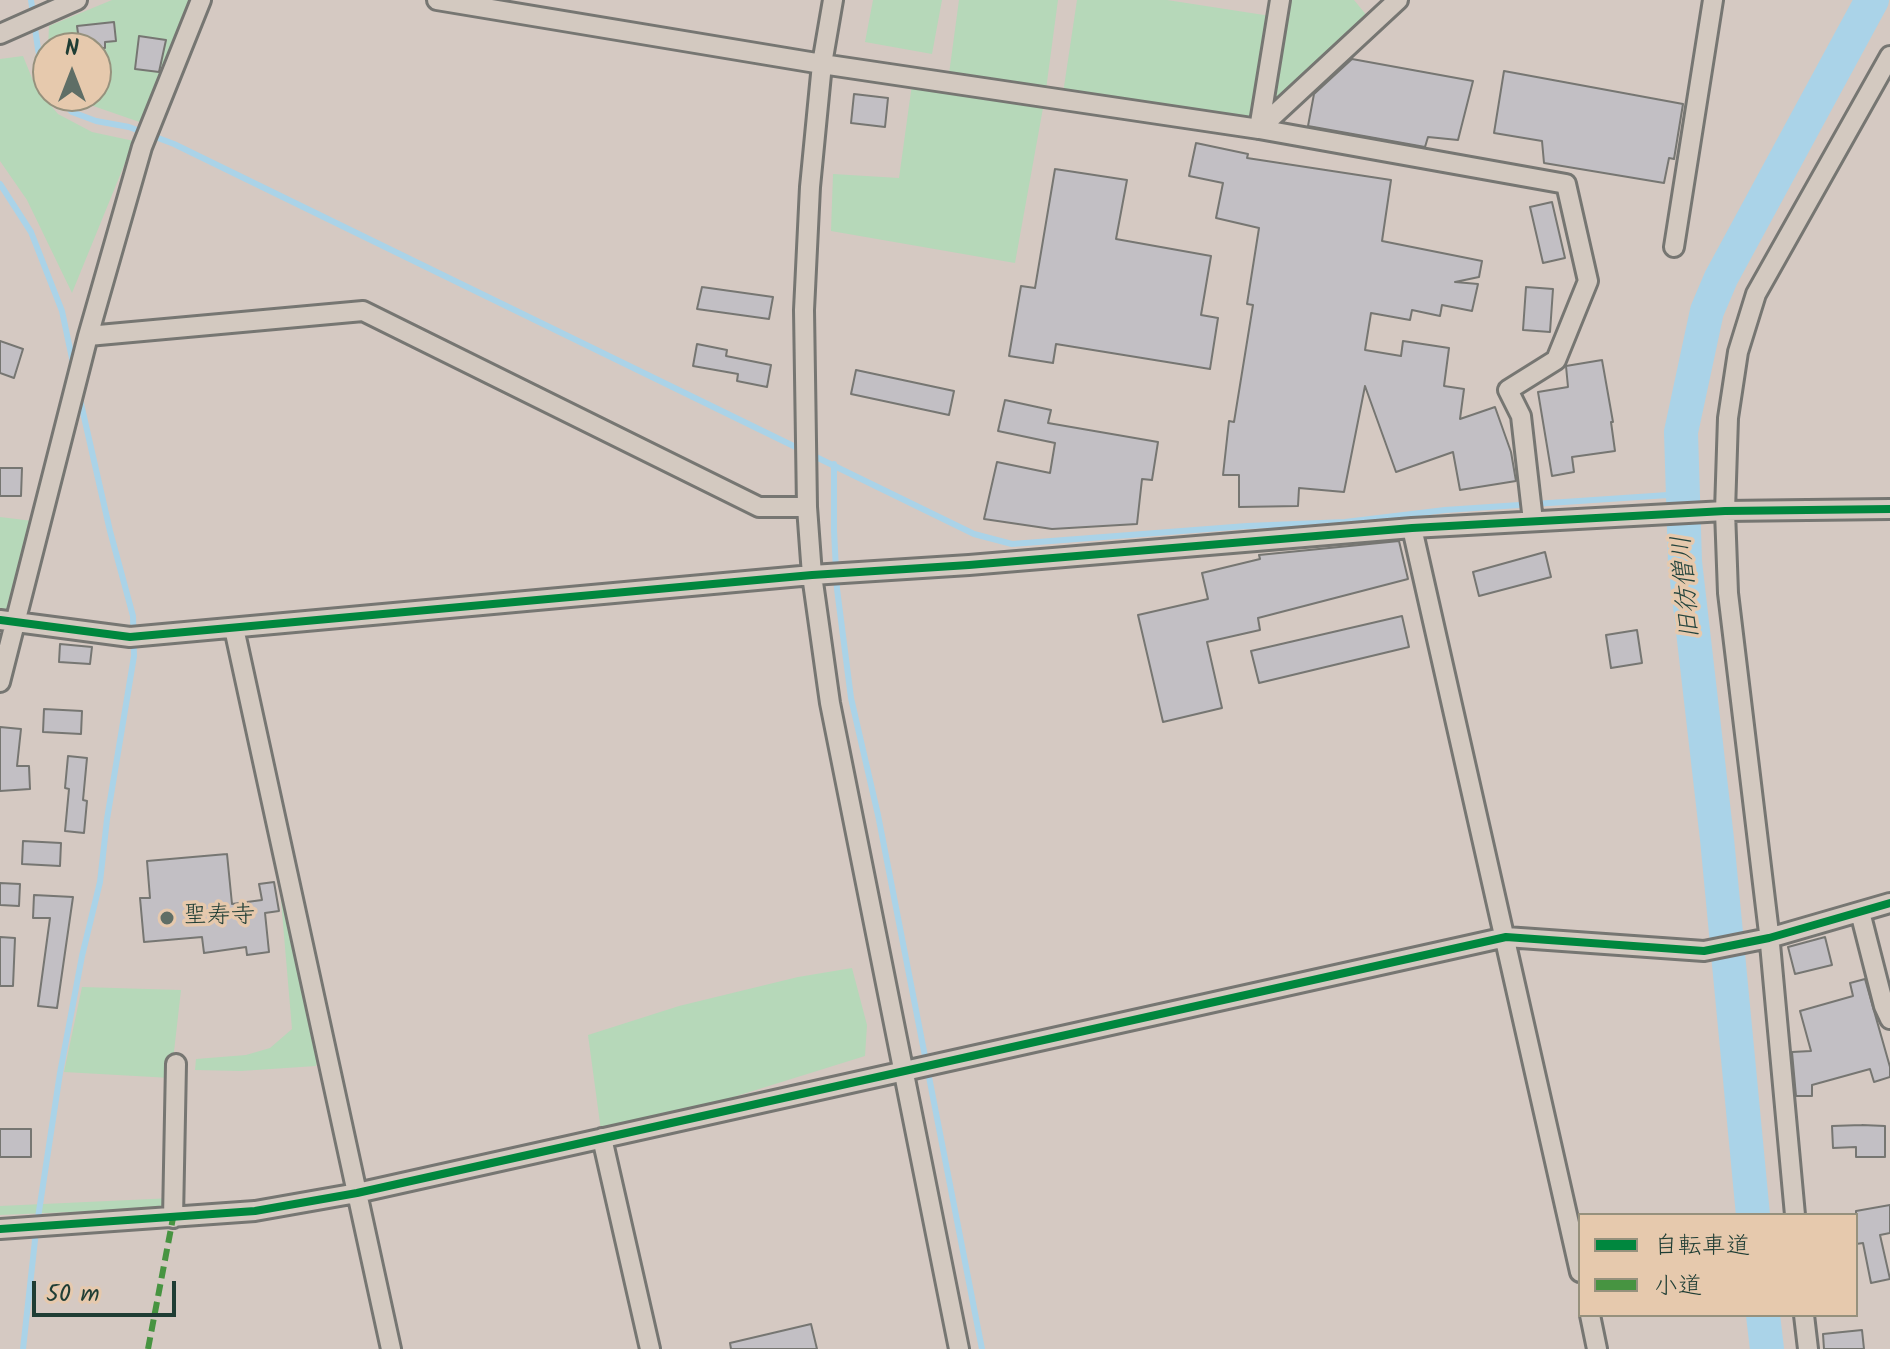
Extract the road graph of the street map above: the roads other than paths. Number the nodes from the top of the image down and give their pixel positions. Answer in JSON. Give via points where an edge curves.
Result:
{"nodes":[{"id":1,"x":77,"y":0,"type":"edge"},
{"id":2,"x":201,"y":0,"type":"edge"},
{"id":3,"x":833,"y":0,"type":"edge"},
{"id":4,"x":1280,"y":0,"type":"edge"},
{"id":5,"x":1398,"y":0,"type":"edge"},
{"id":6,"x":1713,"y":0,"type":"edge"},
{"id":7,"x":448,"y":1,"type":"edge"},
{"id":8,"x":0,"y":34,"type":"edge"},
{"id":9,"x":1890,"y":56,"type":"edge"},
{"id":10,"x":822,"y":64,"type":"junction"},
{"id":11,"x":1259,"y":129,"type":"junction"},
{"id":12,"x":1674,"y":247,"type":"dead end"},
{"id":13,"x":88,"y":336,"type":"junction"},
{"id":14,"x":807,"y":507,"type":"junction"},
{"id":15,"x":1890,"y":509,"type":"edge"},
{"id":16,"x":1725,"y":511,"type":"junction"},
{"id":17,"x":1533,"y":521,"type":"junction"},
{"id":18,"x":1412,"y":528,"type":"junction"},
{"id":19,"x":812,"y":575,"type":"junction"},
{"id":20,"x":8,"y":621,"type":"edge"},
{"id":21,"x":234,"y":628,"type":"junction"},
{"id":22,"x":0,"y":682,"type":"edge"},
{"id":23,"x":1890,"y":903,"type":"edge"},
{"id":24,"x":1860,"y":912,"type":"junction"},
{"id":25,"x":1506,"y":937,"type":"junction"},
{"id":26,"x":1769,"y":938,"type":"junction"},
{"id":27,"x":1890,"y":1019,"type":"edge"},
{"id":28,"x":176,"y":1064,"type":"dead end"},
{"id":29,"x":903,"y":1071,"type":"junction"},
{"id":30,"x":602,"y":1138,"type":"junction"},
{"id":31,"x":357,"y":1193,"type":"junction"},
{"id":32,"x":1795,"y":1213,"type":"edge"},
{"id":33,"x":173,"y":1218,"type":"junction"},
{"id":34,"x":0,"y":1229,"type":"edge"},
{"id":35,"x":1578,"y":1263,"type":"edge"},
{"id":36,"x":1590,"y":1317,"type":"edge"},
{"id":37,"x":1804,"y":1317,"type":"edge"},
{"id":38,"x":391,"y":1349,"type":"edge"},
{"id":39,"x":650,"y":1349,"type":"edge"},
{"id":40,"x":959,"y":1349,"type":"edge"},
{"id":41,"x":1597,"y":1349,"type":"edge"},
{"id":42,"x":1808,"y":1349,"type":"edge"}],
"edges":[{"from":1,"to":8,"type":"street"},
{"from":2,"to":13,"type":"street","via":[[142,147]]},
{"from":3,"to":10,"type":"street"},
{"from":4,"to":11,"type":"street"},
{"from":5,"to":11,"type":"street"},
{"from":6,"to":12,"type":"street"},
{"from":7,"to":10,"type":"street"},
{"from":9,"to":16,"type":"street","via":[[1756,294],[1732,391]]},
{"from":10,"to":11,"type":"street"},
{"from":10,"to":14,"type":"street","via":[[804,310]]},
{"from":11,"to":17,"type":"street","via":[[1566,184],[1588,281],[1556,360],[1508,390],[1521,416]]},
{"from":13,"to":14,"type":"street","via":[[363,311],[759,507]]},
{"from":13,"to":20,"type":"street"},
{"from":14,"to":19,"type":"street"},
{"from":15,"to":16,"type":"street"},
{"from":16,"to":17,"type":"street"},
{"from":16,"to":26,"type":"street","via":[[1728,593]]},
{"from":17,"to":18,"type":"street"},
{"from":18,"to":19,"type":"street"},
{"from":18,"to":25,"type":"street"},
{"from":19,"to":21,"type":"street"},
{"from":19,"to":29,"type":"street","via":[[830,703]]},
{"from":20,"to":21,"type":"street","via":[[130,637]]},
{"from":20,"to":22,"type":"street"},
{"from":21,"to":31,"type":"street"},
{"from":23,"to":24,"type":"street"},
{"from":24,"to":26,"type":"street"},
{"from":24,"to":27,"type":"street"},
{"from":25,"to":26,"type":"street","via":[[1704,951]]},
{"from":25,"to":29,"type":"street"},
{"from":25,"to":35,"type":"street"},
{"from":26,"to":32,"type":"street"},
{"from":28,"to":33,"type":"street"},
{"from":29,"to":30,"type":"street"},
{"from":29,"to":40,"type":"street"},
{"from":30,"to":31,"type":"street"},
{"from":30,"to":39,"type":"street"},
{"from":31,"to":33,"type":"street","via":[[255,1211]]},
{"from":31,"to":38,"type":"street"},
{"from":33,"to":34,"type":"street"},
{"from":36,"to":41,"type":"street"},
{"from":37,"to":42,"type":"street"}]}
